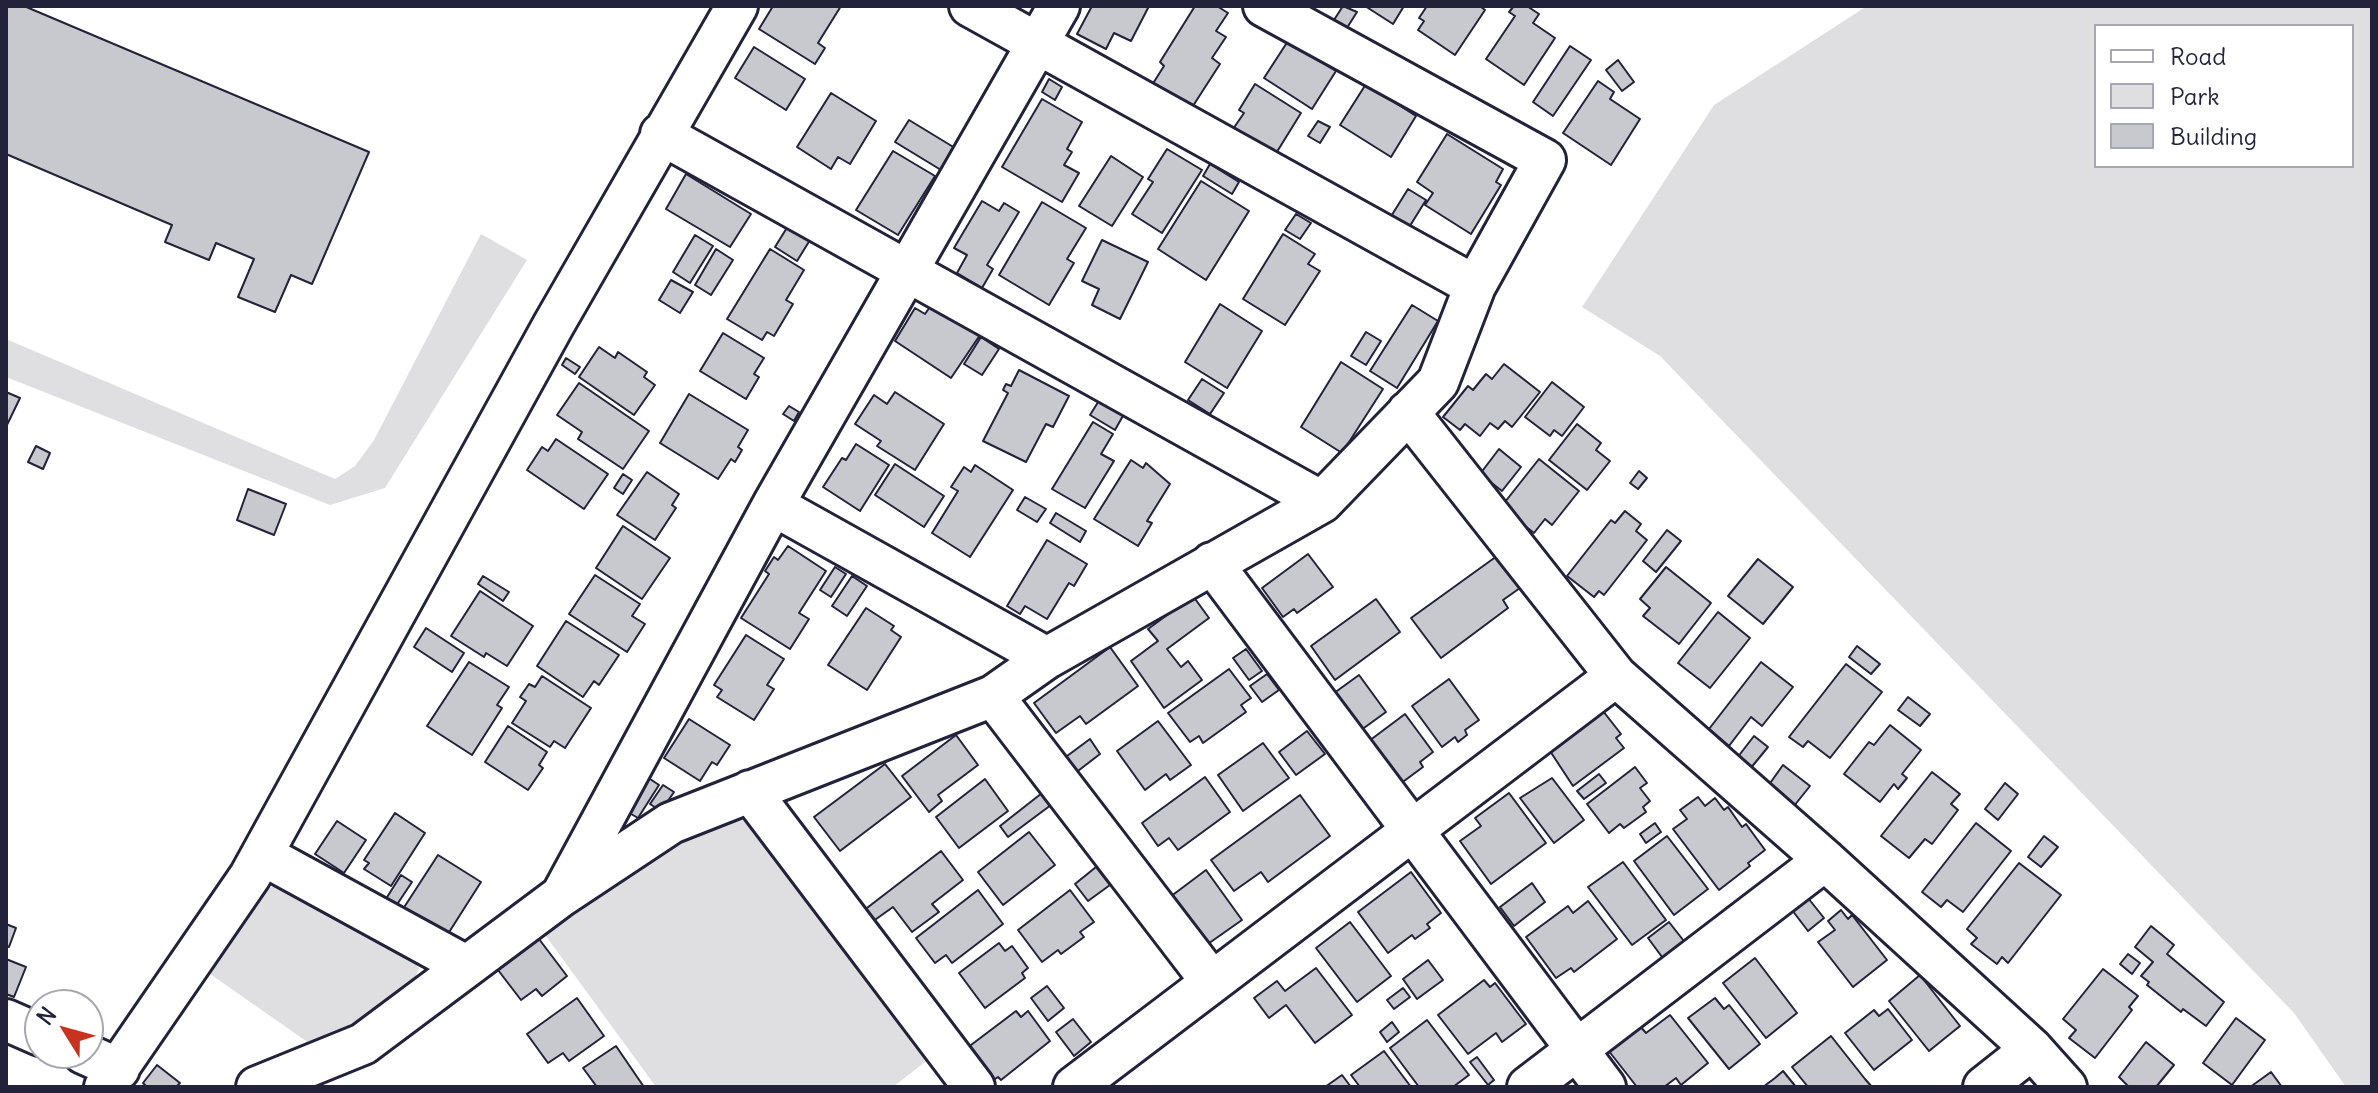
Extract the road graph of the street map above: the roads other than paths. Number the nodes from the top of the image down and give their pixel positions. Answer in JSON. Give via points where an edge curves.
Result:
{"nodes":[{"id":1,"x":737,"y":6,"type":"edge"},
{"id":2,"x":970,"y":6,"type":"edge"},
{"id":3,"x":1059,"y":6,"type":"edge"},
{"id":4,"x":1264,"y":6,"type":"edge"},
{"id":5,"x":1037,"y":45,"type":"junction"},
{"id":6,"x":661,"y":134,"type":"junction"},
{"id":7,"x":908,"y":271,"type":"junction"},
{"id":8,"x":1475,"y":286,"type":"junction"},
{"id":9,"x":1408,"y":412,"type":"junction"},
{"id":10,"x":1322,"y":502,"type":"junction"},
{"id":11,"x":773,"y":505,"type":"junction"},
{"id":12,"x":1212,"y":563,"type":"junction"},
{"id":13,"x":1047,"y":658,"type":"junction"},
{"id":14,"x":1616,"y":676,"type":"junction"},
{"id":15,"x":993,"y":696,"type":"junction"},
{"id":16,"x":750,"y":791,"type":"junction"},
{"id":17,"x":1411,"y":831,"type":"junction"},
{"id":18,"x":263,"y":855,"type":"junction"},
{"id":19,"x":1825,"y":860,"type":"junction"},
{"id":20,"x":561,"y":896,"type":"junction"},
{"id":21,"x":466,"y":966,"type":"junction"},
{"id":22,"x":1212,"y":982,"type":"junction"},
{"id":23,"x":2032,"y":1049,"type":"junction"},
{"id":24,"x":1577,"y":1050,"type":"junction"},
{"id":25,"x":112,"y":1078,"type":"edge"},
{"id":26,"x":257,"y":1087,"type":"edge"},
{"id":27,"x":974,"y":1087,"type":"edge"},
{"id":28,"x":1074,"y":1087,"type":"edge"},
{"id":29,"x":1528,"y":1087,"type":"edge"},
{"id":30,"x":1605,"y":1087,"type":"edge"},
{"id":31,"x":1984,"y":1087,"type":"edge"},
{"id":32,"x":2066,"y":1087,"type":"edge"}],
"edges":[{"from":1,"to":6,"type":"street"},
{"from":2,"to":5,"type":"street"},
{"from":3,"to":5,"type":"street"},
{"from":4,"to":8,"type":"street","via":[[1545,160]]},
{"from":5,"to":7,"type":"street"},
{"from":5,"to":8,"type":"street"},
{"from":6,"to":7,"type":"street"},
{"from":6,"to":18,"type":"street"},
{"from":7,"to":10,"type":"street"},
{"from":7,"to":11,"type":"street"},
{"from":8,"to":9,"type":"street","via":[[1438,382]]},
{"from":9,"to":10,"type":"street"},
{"from":9,"to":14,"type":"street"},
{"from":10,"to":12,"type":"street"},
{"from":11,"to":13,"type":"street"},
{"from":11,"to":20,"type":"street"},
{"from":12,"to":13,"type":"street"},
{"from":12,"to":17,"type":"street"},
{"from":13,"to":15,"type":"street"},
{"from":14,"to":17,"type":"street"},
{"from":14,"to":19,"type":"street"},
{"from":15,"to":16,"type":"street"},
{"from":15,"to":22,"type":"street"},
{"from":16,"to":20,"type":"street","via":[[671,823]]},
{"from":16,"to":27,"type":"street"},
{"from":17,"to":22,"type":"street"},
{"from":17,"to":24,"type":"street"},
{"from":18,"to":21,"type":"street"},
{"from":18,"to":25,"type":"street"},
{"from":19,"to":23,"type":"street"},
{"from":19,"to":24,"type":"street"},
{"from":20,"to":21,"type":"street"},
{"from":21,"to":26,"type":"street","via":[[363,1044]]},
{"from":22,"to":28,"type":"street"},
{"from":23,"to":31,"type":"street"},
{"from":23,"to":32,"type":"street"},
{"from":24,"to":29,"type":"street"},
{"from":24,"to":30,"type":"street"}]}
